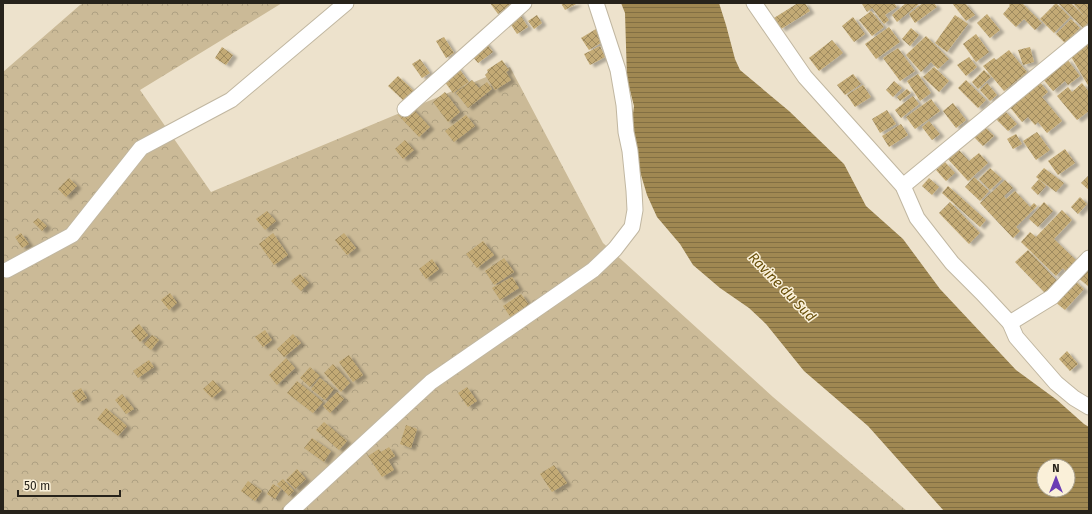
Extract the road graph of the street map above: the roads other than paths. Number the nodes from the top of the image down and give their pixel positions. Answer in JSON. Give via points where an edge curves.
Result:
{"nodes":[{"id":1,"x":346,"y":3,"type":"edge"},
{"id":2,"x":524,"y":3,"type":"edge"},
{"id":3,"x":596,"y":3,"type":"edge"},
{"id":4,"x":754,"y":3,"type":"edge"},
{"id":5,"x":1089,"y":33,"type":"edge"},
{"id":6,"x":405,"y":109,"type":"dead end"},
{"id":7,"x":903,"y":186,"type":"junction"},
{"id":8,"x":1089,"y":258,"type":"edge"},
{"id":9,"x":7,"y":270,"type":"dead end"},
{"id":10,"x":1010,"y":323,"type":"junction"},
{"id":11,"x":1089,"y":407,"type":"edge"},
{"id":12,"x":291,"y":511,"type":"edge"}],
"edges":[{"from":1,"to":9,"type":"street","via":[[231,100],[141,148],[72,235]]},
{"from":2,"to":6,"type":"street"},
{"from":3,"to":12,"type":"street","via":[[618,70],[624,105],[634,191],[635,210],[632,227],[615,249],[593,270],[431,382]]},
{"from":4,"to":7,"type":"street","via":[[806,77]]},
{"from":5,"to":7,"type":"street"},
{"from":7,"to":10,"type":"street","via":[[917,218],[930,235],[952,263]]},
{"from":8,"to":10,"type":"street","via":[[1052,297]]},
{"from":10,"to":11,"type":"street","via":[[1016,337],[1056,383]]}]}
